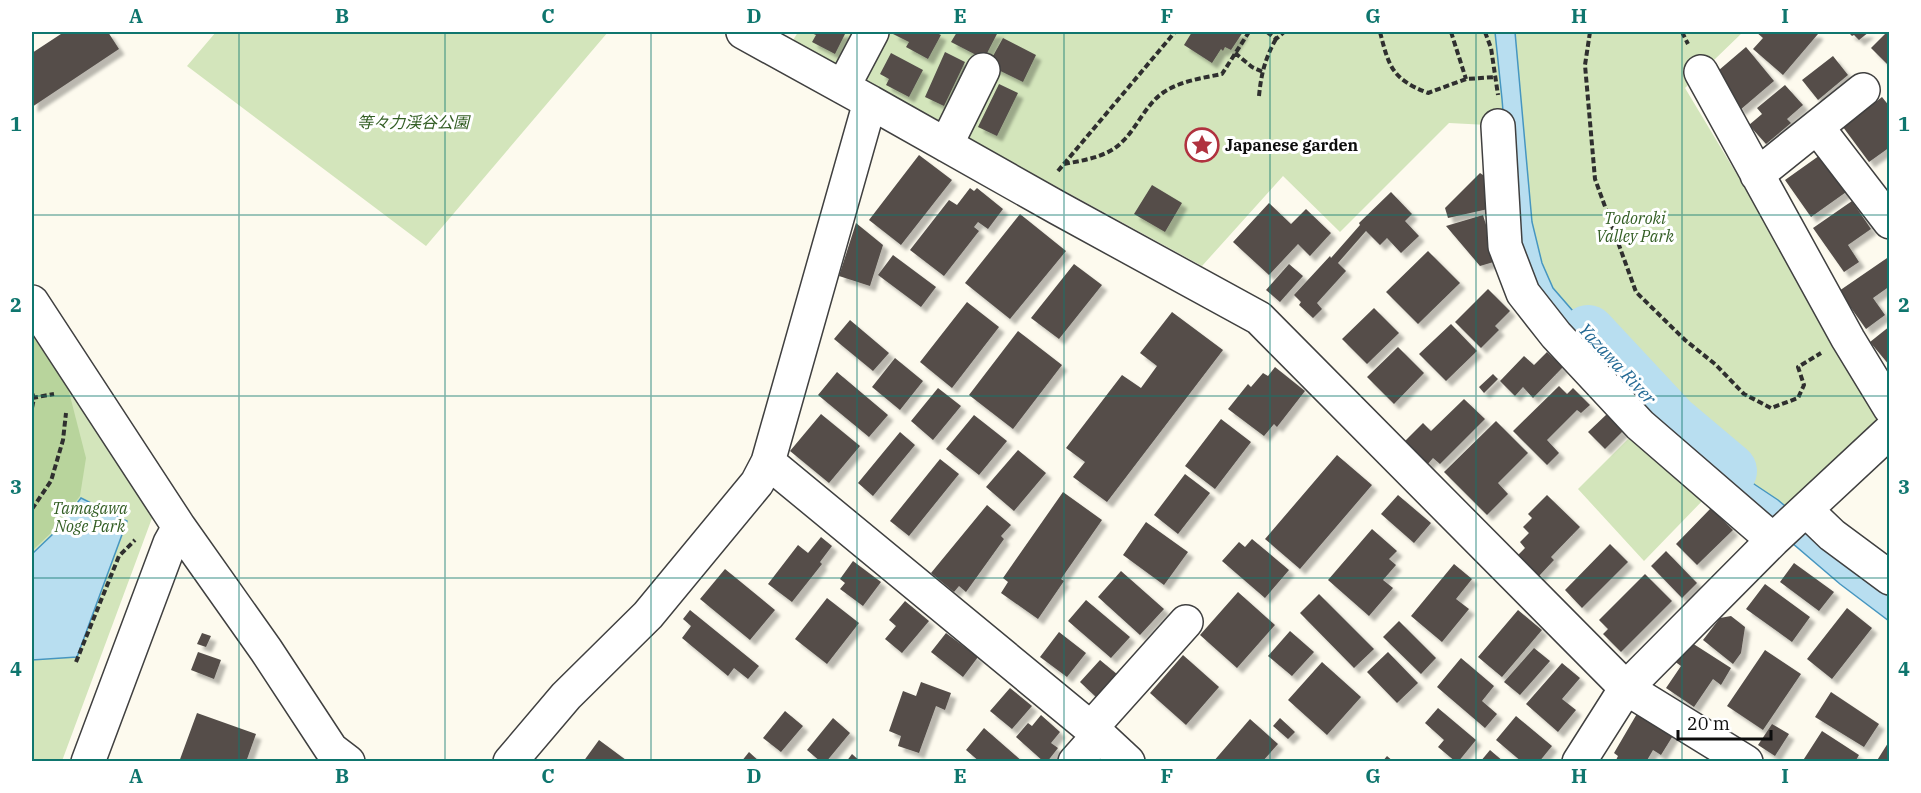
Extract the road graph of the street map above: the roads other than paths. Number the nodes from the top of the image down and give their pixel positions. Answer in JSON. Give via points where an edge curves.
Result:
{"nodes":[{"id":1,"x":743,"y":32,"type":"edge"},
{"id":2,"x":872,"y":32,"type":"edge"},
{"id":3,"x":983,"y":70,"type":"dead end"},
{"id":4,"x":1701,"y":72,"type":"dead end"},
{"id":5,"x":1863,"y":90,"type":"dead end"},
{"id":6,"x":856,"y":95,"type":"junction"},
{"id":7,"x":1498,"y":126,"type":"road end"},
{"id":8,"x":1817,"y":127,"type":"junction"},
{"id":9,"x":946,"y":145,"type":"junction"},
{"id":10,"x":1757,"y":175,"type":"junction"},
{"id":11,"x":1890,"y":222,"type":"edge"},
{"id":12,"x":32,"y":302,"type":"edge"},
{"id":13,"x":1890,"y":408,"type":"edge"},
{"id":14,"x":1890,"y":431,"type":"edge"},
{"id":15,"x":768,"y":462,"type":"junction"},
{"id":16,"x":1790,"y":524,"type":"junction"},
{"id":17,"x":179,"y":527,"type":"junction"},
{"id":18,"x":1890,"y":578,"type":"edge"},
{"id":19,"x":1186,"y":622,"type":"dead end"},
{"id":20,"x":1626,"y":688,"type":"junction"},
{"id":21,"x":1095,"y":731,"type":"junction"},
{"id":22,"x":88,"y":762,"type":"edge"},
{"id":23,"x":348,"y":762,"type":"edge"},
{"id":24,"x":510,"y":762,"type":"edge"},
{"id":25,"x":1075,"y":762,"type":"edge"},
{"id":26,"x":1128,"y":762,"type":"edge"},
{"id":27,"x":1578,"y":762,"type":"edge"},
{"id":28,"x":1746,"y":762,"type":"edge"}],
"edges":[{"from":1,"to":6,"type":"street"},
{"from":2,"to":6,"type":"street"},
{"from":3,"to":9,"type":"street"},
{"from":4,"to":10,"type":"street"},
{"from":5,"to":8,"type":"street"},
{"from":6,"to":9,"type":"street"},
{"from":6,"to":15,"type":"street"},
{"from":7,"to":16,"type":"street","via":[[1505,246],[1524,293],[1556,335],[1640,425]]},
{"from":8,"to":10,"type":"street"},
{"from":8,"to":11,"type":"street"},
{"from":9,"to":20,"type":"street","via":[[1259,318]]},
{"from":10,"to":13,"type":"street"},
{"from":12,"to":17,"type":"street"},
{"from":14,"to":16,"type":"street"},
{"from":15,"to":21,"type":"street"},
{"from":15,"to":24,"type":"street","via":[[757,483],[648,615],[566,696]]},
{"from":16,"to":18,"type":"street","via":[[1833,535]]},
{"from":16,"to":20,"type":"street"},
{"from":17,"to":22,"type":"street"},
{"from":17,"to":23,"type":"street","via":[[332,749]]},
{"from":19,"to":21,"type":"street"},
{"from":20,"to":27,"type":"street"},
{"from":20,"to":28,"type":"street"},
{"from":21,"to":25,"type":"street"},
{"from":21,"to":26,"type":"street"}]}
